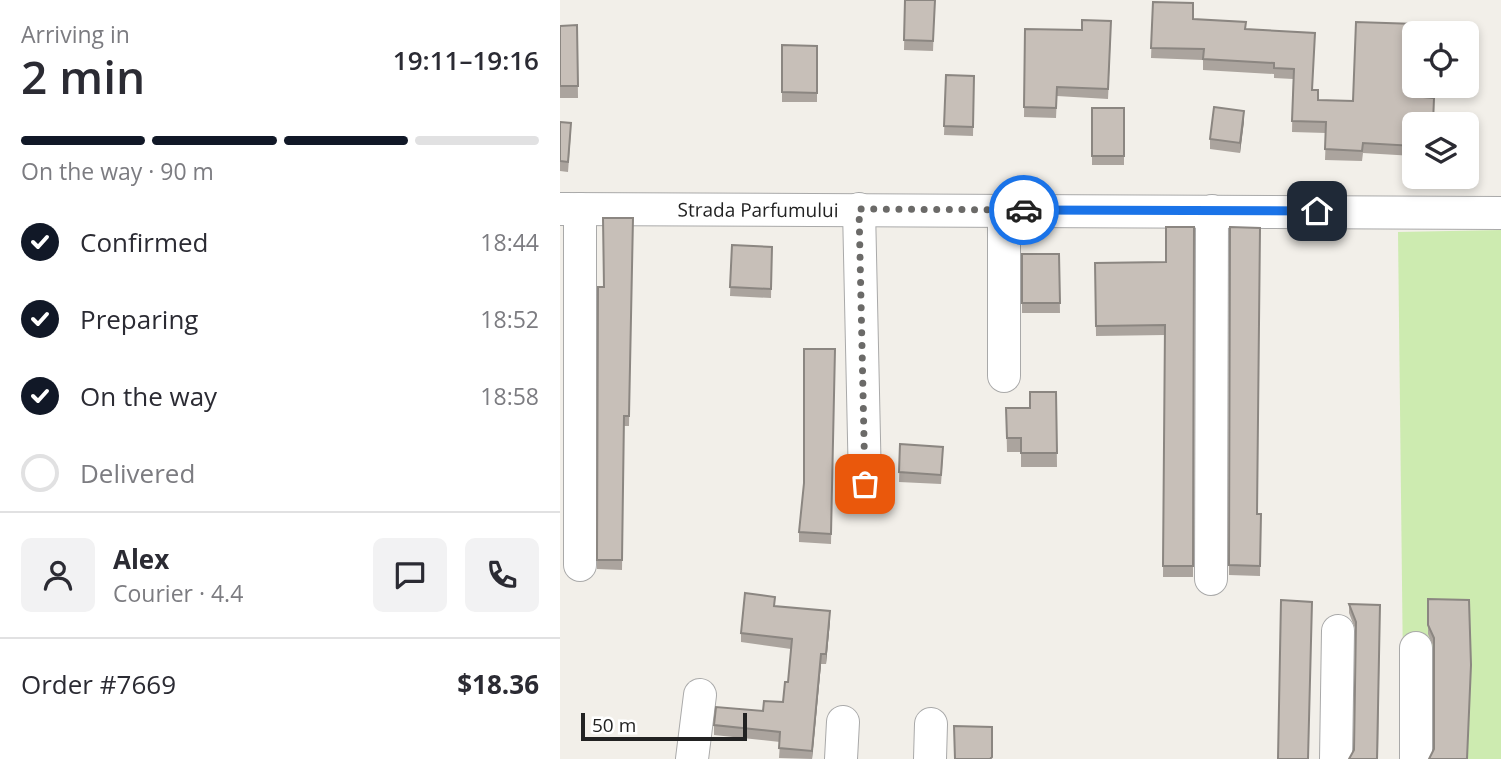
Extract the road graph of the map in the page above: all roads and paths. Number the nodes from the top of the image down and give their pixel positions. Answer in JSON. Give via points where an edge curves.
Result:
{"nodes":[{"id":1,"x":570,"y":209,"type":"edge"},
{"id":2,"x":859,"y":209,"type":"junction"},
{"id":3,"x":1004,"y":209,"type":"junction"},
{"id":4,"x":1212,"y":211,"type":"junction"},
{"id":5,"x":1501,"y":213,"type":"edge"},
{"id":6,"x":1004,"y":376,"type":"dead end"},
{"id":7,"x":865,"y":484,"type":"dead end"},
{"id":8,"x":580,"y":565,"type":"dead end"},
{"id":9,"x":1211,"y":579,"type":"dead end"},
{"id":10,"x":1338,"y":631,"type":"dead end"},
{"id":11,"x":1416,"y":648,"type":"dead end"},
{"id":12,"x":700,"y":695,"type":"dead end"},
{"id":13,"x":843,"y":722,"type":"dead end"},
{"id":14,"x":931,"y":724,"type":"dead end"},
{"id":15,"x":692,"y":759,"type":"edge"},
{"id":16,"x":841,"y":759,"type":"edge"},
{"id":17,"x":930,"y":759,"type":"edge"},
{"id":18,"x":1336,"y":759,"type":"edge"},
{"id":19,"x":1416,"y":759,"type":"edge"}],
"edges":[{"from":1,"to":2,"type":"street","name":"Strada Parfumului"},
{"from":1,"to":8,"type":"street"},
{"from":2,"to":3,"type":"street","name":"Strada Parfumului"},
{"from":2,"to":7,"type":"street"},
{"from":3,"to":4,"type":"street","name":"Strada Parfumului"},
{"from":3,"to":6,"type":"street"},
{"from":4,"to":5,"type":"street","name":"Strada Parfumului"},
{"from":4,"to":9,"type":"street"},
{"from":10,"to":18,"type":"street"},
{"from":11,"to":19,"type":"street"},
{"from":12,"to":15,"type":"street"},
{"from":13,"to":16,"type":"street"},
{"from":14,"to":17,"type":"street"}]}
